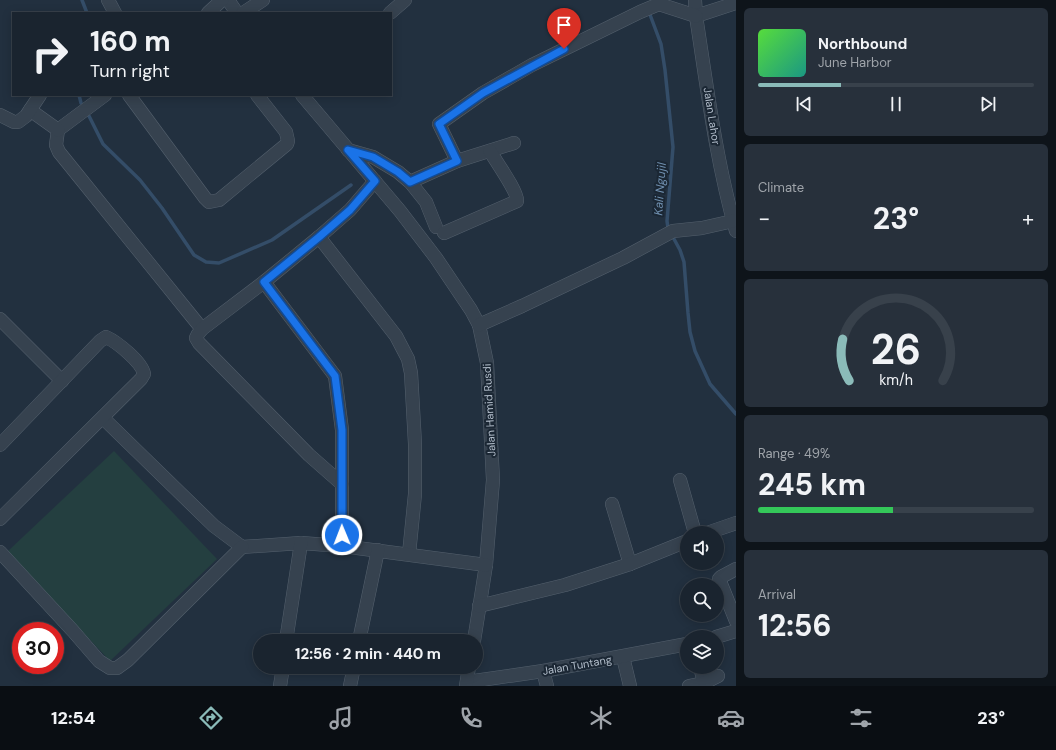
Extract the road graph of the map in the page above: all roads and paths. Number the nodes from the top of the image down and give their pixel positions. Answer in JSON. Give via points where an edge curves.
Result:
{"nodes":[{"id":1,"x":108,"y":0,"type":"edge"},
{"id":2,"x":222,"y":0,"type":"edge"},
{"id":3,"x":228,"y":0,"type":"edge"},
{"id":4,"x":263,"y":0,"type":"edge"},
{"id":5,"x":405,"y":0,"type":"edge"},
{"id":6,"x":695,"y":0,"type":"edge"},
{"id":7,"x":736,"y":3,"type":"edge"},
{"id":8,"x":114,"y":12,"type":"edge"},
{"id":9,"x":209,"y":12,"type":"edge"},
{"id":10,"x":236,"y":12,"type":"edge"},
{"id":11,"x":245,"y":12,"type":"edge"},
{"id":12,"x":391,"y":12,"type":"edge"},
{"id":13,"x":696,"y":16,"type":"junction"},
{"id":14,"x":39,"y":96,"type":"edge"},
{"id":15,"x":104,"y":96,"type":"edge"},
{"id":16,"x":131,"y":96,"type":"edge"},
{"id":17,"x":258,"y":96,"type":"edge"},
{"id":18,"x":303,"y":96,"type":"edge"},
{"id":19,"x":30,"y":110,"type":"junction"},
{"id":20,"x":0,"y":115,"type":"edge"},
{"id":21,"x":58,"y":130,"type":"junction"},
{"id":22,"x":514,"y":143,"type":"dead end"},
{"id":23,"x":348,"y":150,"type":"junction"},
{"id":24,"x":490,"y":151,"type":"junction"},
{"id":25,"x":457,"y":161,"type":"junction"},
{"id":26,"x":375,"y":181,"type":"junction"},
{"id":27,"x":410,"y":182,"type":"junction"},
{"id":28,"x":437,"y":225,"type":"junction"},
{"id":29,"x":735,"y":226,"type":"edge"},
{"id":30,"x":414,"y":229,"type":"junction"},
{"id":31,"x":319,"y":237,"type":"junction"},
{"id":32,"x":264,"y":282,"type":"junction"},
{"id":33,"x":0,"y":319,"type":"edge"},
{"id":34,"x":479,"y":325,"type":"junction"},
{"id":35,"x":202,"y":329,"type":"junction"},
{"id":36,"x":62,"y":381,"type":"junction"},
{"id":37,"x":103,"y":418,"type":"junction"},
{"id":38,"x":0,"y":445,"type":"edge"},
{"id":39,"x":680,"y":480,"type":"dead end"},
{"id":40,"x":342,"y":484,"type":"junction"},
{"id":41,"x":612,"y":504,"type":"dead end"},
{"id":42,"x":0,"y":519,"type":"edge"},
{"id":43,"x":736,"y":523,"type":"edge"},
{"id":44,"x":693,"y":526,"type":"edge"},
{"id":45,"x":724,"y":527,"type":"edge"},
{"id":46,"x":301,"y":543,"type":"junction"},
{"id":47,"x":680,"y":544,"type":"edge"},
{"id":48,"x":342,"y":546,"type":"junction"},
{"id":49,"x":242,"y":547,"type":"junction"},
{"id":50,"x":378,"y":550,"type":"junction"},
{"id":51,"x":0,"y":552,"type":"edge"},
{"id":52,"x":408,"y":554,"type":"junction"},
{"id":53,"x":630,"y":564,"type":"junction"},
{"id":54,"x":486,"y":565,"type":"junction"},
{"id":55,"x":736,"y":569,"type":"edge"},
{"id":56,"x":479,"y":606,"type":"junction"},
{"id":57,"x":736,"y":621,"type":"edge"},
{"id":58,"x":736,"y":631,"type":"edge"},
{"id":59,"x":287,"y":634,"type":"edge"},
{"id":60,"x":360,"y":634,"type":"edge"},
{"id":61,"x":475,"y":634,"type":"edge"},
{"id":62,"x":724,"y":635,"type":"edge"},
{"id":63,"x":680,"y":645,"type":"edge"},
{"id":64,"x":623,"y":657,"type":"junction"},
{"id":65,"x":543,"y":671,"type":"junction"},
{"id":66,"x":281,"y":674,"type":"edge"},
{"id":67,"x":353,"y":674,"type":"edge"},
{"id":68,"x":468,"y":674,"type":"edge"},
{"id":69,"x":702,"y":674,"type":"edge"},
{"id":70,"x":718,"y":676,"type":"dead end"},
{"id":71,"x":466,"y":684,"type":"edge"},
{"id":72,"x":705,"y":684,"type":"edge"},
{"id":73,"x":280,"y":686,"type":"edge"},
{"id":74,"x":350,"y":686,"type":"edge"},
{"id":75,"x":548,"y":686,"type":"edge"},
{"id":76,"x":630,"y":686,"type":"edge"},
{"id":77,"x":689,"y":686,"type":"edge"}],
"edges":[{"from":1,"to":8,"type":"street"},
{"from":2,"to":9,"type":"street"},
{"from":3,"to":10,"type":"street"},
{"from":4,"to":11,"type":"street"},
{"from":5,"to":12,"type":"street"},
{"from":6,"to":13,"type":"street","name":"Jalan Lahor"},
{"from":7,"to":13,"type":"street"},
{"from":13,"to":25,"type":"street","via":[[659,4],[532,65],[483,93],[439,124]]},
{"from":13,"to":29,"type":"street","name":"Jalan Lahor","via":[[718,151]]},
{"from":14,"to":19,"type":"street"},
{"from":15,"to":21,"type":"street"},
{"from":16,"to":17,"type":"street","via":[[205,198],[212,202],[219,200],[287,144],[286,132]]},
{"from":18,"to":23,"type":"street","name":"Jalan Hamid Rusdi"},
{"from":19,"to":20,"type":"street","via":[[18,122]]},
{"from":19,"to":21,"type":"street"},
{"from":21,"to":35,"type":"street","via":[[56,145],[59,152]]},
{"from":22,"to":24,"type":"street"},
{"from":23,"to":26,"type":"street","name":"Jalan Hamid Rusdi"},
{"from":23,"to":27,"type":"street","via":[[373,157]]},
{"from":24,"to":25,"type":"street"},
{"from":24,"to":28,"type":"street","via":[[517,201]]},
{"from":25,"to":27,"type":"street"},
{"from":26,"to":30,"type":"street","name":"Jalan Hamid Rusdi"},
{"from":26,"to":31,"type":"street","via":[[350,210]]},
{"from":27,"to":28,"type":"street","via":[[426,202]]},
{"from":28,"to":30,"type":"street"},
{"from":29,"to":34,"type":"street","via":[[668,233],[624,258]]},
{"from":30,"to":34,"type":"street","name":"Jalan Hamid Rusdi"},
{"from":31,"to":32,"type":"street"},
{"from":31,"to":52,"type":"street","via":[[396,336],[408,359],[415,444],[415,494]]},
{"from":32,"to":35,"type":"street"},
{"from":32,"to":40,"type":"street","via":[[335,376],[342,430]]},
{"from":33,"to":36,"type":"street"},
{"from":34,"to":54,"type":"street","name":"Jalan Hamid Rusdi","via":[[487,363],[493,480]]},
{"from":35,"to":40,"type":"street","via":[[196,338],[199,343],[309,455]]},
{"from":36,"to":37,"type":"street","via":[[100,341],[106,337],[114,340],[144,374]]},
{"from":36,"to":38,"type":"street"},
{"from":37,"to":42,"type":"street"},
{"from":37,"to":49,"type":"street","via":[[214,526]]},
{"from":39,"to":44,"type":"street"},
{"from":40,"to":48,"type":"street"},
{"from":41,"to":53,"type":"street"},
{"from":43,"to":45,"type":"street"},
{"from":46,"to":48,"type":"street"},
{"from":46,"to":49,"type":"street"},
{"from":46,"to":59,"type":"street"},
{"from":47,"to":53,"type":"street"},
{"from":48,"to":50,"type":"street"},
{"from":49,"to":51,"type":"street","via":[[117,668],[110,668],[99,661]]},
{"from":50,"to":52,"type":"street"},
{"from":50,"to":60,"type":"street"},
{"from":52,"to":54,"type":"street"},
{"from":53,"to":56,"type":"street","via":[[565,585]]},
{"from":54,"to":56,"type":"street","name":"Jalan Hamid Rusdi"},
{"from":55,"to":57,"type":"street","via":[[719,579]]},
{"from":56,"to":61,"type":"street","name":"Jalan Hamid Rusdi"},
{"from":58,"to":62,"type":"street"},
{"from":63,"to":64,"type":"street","name":"Jalan Tuntang"},
{"from":64,"to":65,"type":"street","name":"Jalan Tuntang"},
{"from":64,"to":76,"type":"street"},
{"from":65,"to":71,"type":"street","name":"Jalan Tuntang"},
{"from":65,"to":75,"type":"street"},
{"from":66,"to":73,"type":"street"},
{"from":67,"to":74,"type":"street"},
{"from":68,"to":71,"type":"street"},
{"from":69,"to":72,"type":"street"},
{"from":70,"to":72,"type":"street"},
{"from":72,"to":77,"type":"street"}]}
